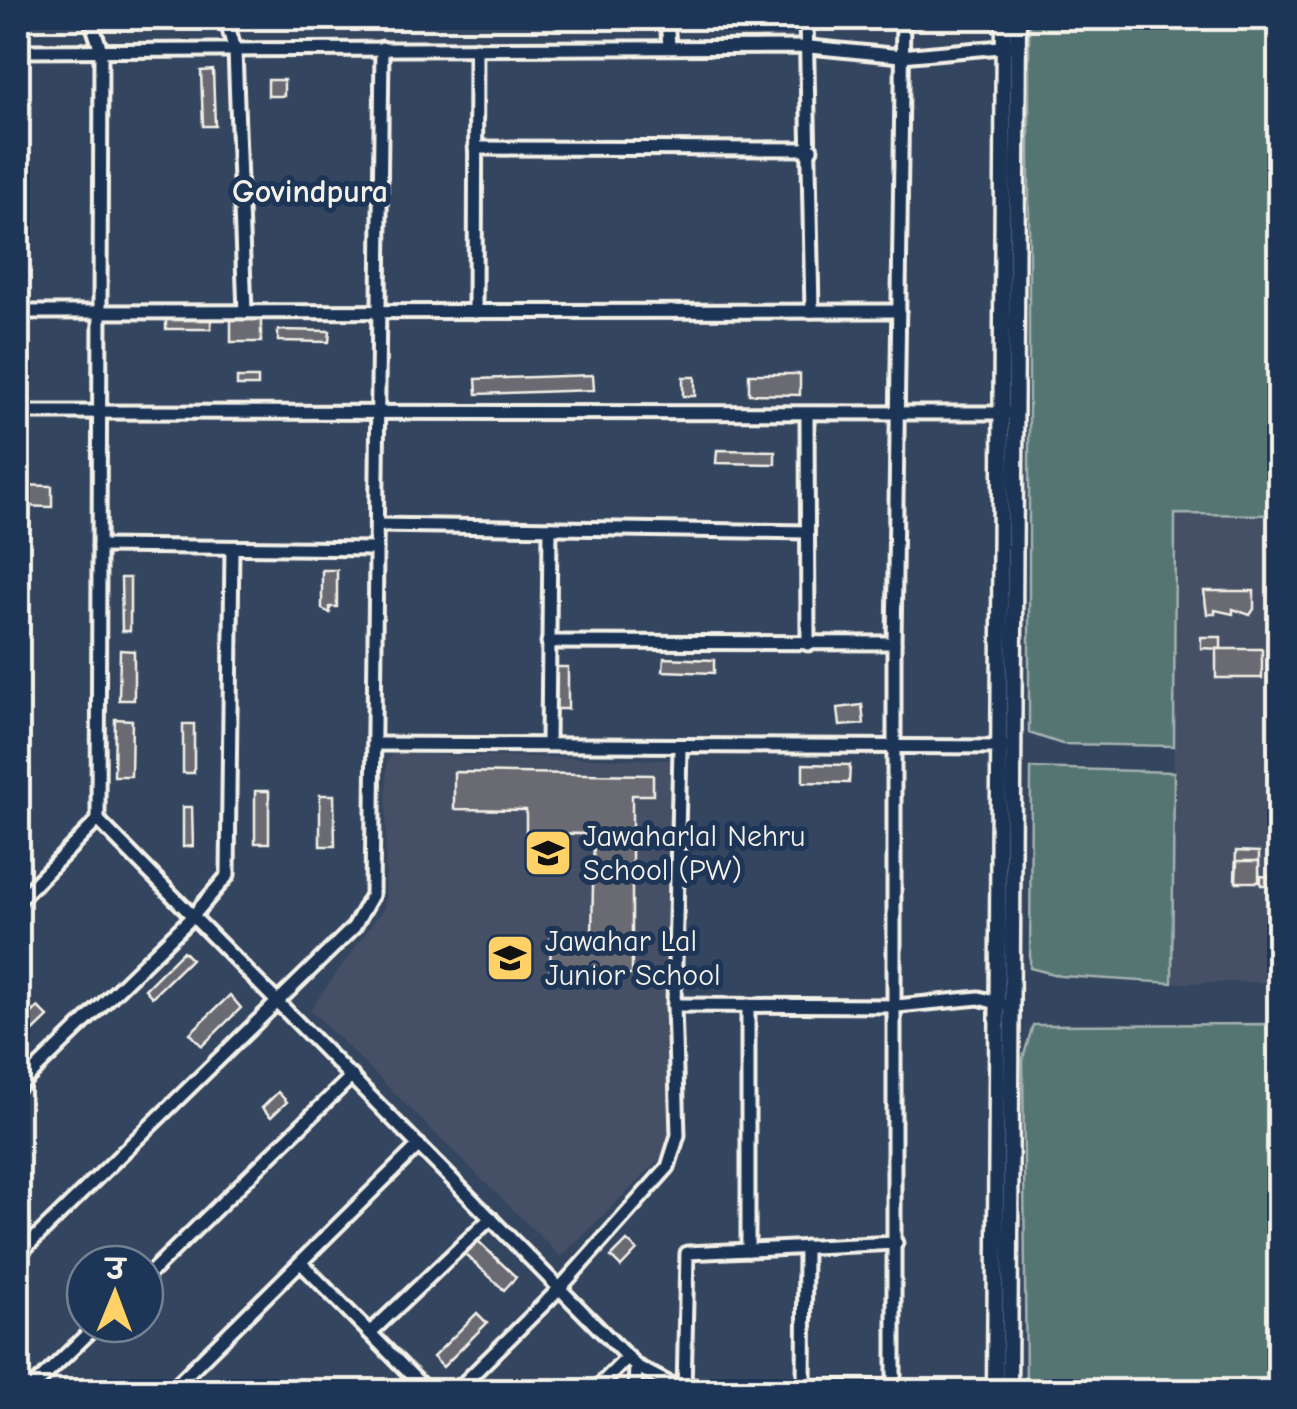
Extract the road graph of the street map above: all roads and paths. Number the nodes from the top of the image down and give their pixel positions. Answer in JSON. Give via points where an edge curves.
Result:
{"nodes":[{"id":1,"x":90,"y":18,"type":"edge"},
{"id":2,"x":226,"y":18,"type":"edge"},
{"id":3,"x":667,"y":18,"type":"edge"},
{"id":4,"x":806,"y":18,"type":"edge"},
{"id":5,"x":903,"y":18,"type":"edge"},
{"id":6,"x":1004,"y":18,"type":"edge"},
{"id":7,"x":1018,"y":18,"type":"edge"},
{"id":8,"x":1011,"y":46,"type":"junction"},
{"id":9,"x":669,"y":47,"type":"junction"},
{"id":10,"x":810,"y":47,"type":"junction"},
{"id":11,"x":382,"y":48,"type":"junction"},
{"id":12,"x":476,"y":48,"type":"junction"},
{"id":13,"x":101,"y":50,"type":"junction"},
{"id":14,"x":18,"y":51,"type":"edge"},
{"id":15,"x":234,"y":51,"type":"junction"},
{"id":16,"x":901,"y":56,"type":"junction"},
{"id":17,"x":475,"y":148,"type":"junction"},
{"id":18,"x":811,"y":149,"type":"junction"},
{"id":19,"x":812,"y":311,"type":"junction"},
{"id":20,"x":899,"y":311,"type":"junction"},
{"id":21,"x":18,"y":312,"type":"edge"},
{"id":22,"x":100,"y":312,"type":"junction"},
{"id":23,"x":245,"y":312,"type":"junction"},
{"id":24,"x":379,"y":312,"type":"junction"},
{"id":25,"x":475,"y":312,"type":"junction"},
{"id":26,"x":18,"y":412,"type":"edge"},
{"id":27,"x":100,"y":412,"type":"junction"},
{"id":28,"x":378,"y":412,"type":"junction"},
{"id":29,"x":1008,"y":413,"type":"junction"},
{"id":30,"x":807,"y":415,"type":"junction"},
{"id":31,"x":897,"y":416,"type":"junction"},
{"id":32,"x":376,"y":524,"type":"junction"},
{"id":33,"x":550,"y":528,"type":"junction"},
{"id":34,"x":806,"y":532,"type":"junction"},
{"id":35,"x":99,"y":546,"type":"junction"},
{"id":36,"x":232,"y":548,"type":"junction"},
{"id":37,"x":376,"y":549,"type":"junction"},
{"id":38,"x":548,"y":642,"type":"junction"},
{"id":39,"x":894,"y":643,"type":"junction"},
{"id":40,"x":808,"y":644,"type":"junction"},
{"id":41,"x":374,"y":744,"type":"junction"},
{"id":42,"x":548,"y":744,"type":"junction"},
{"id":43,"x":896,"y":746,"type":"junction"},
{"id":44,"x":1006,"y":746,"type":"junction"},
{"id":45,"x":680,"y":748,"type":"junction"},
{"id":46,"x":98,"y":820,"type":"junction"},
{"id":47,"x":18,"y":900,"type":"edge"},
{"id":48,"x":193,"y":916,"type":"junction"},
{"id":49,"x":996,"y":982,"type":"junction"},
{"id":50,"x":1013,"y":984,"type":"junction"},
{"id":51,"x":979,"y":998,"type":"junction"},
{"id":52,"x":278,"y":1002,"type":"junction"},
{"id":53,"x":674,"y":1005,"type":"junction"},
{"id":54,"x":748,"y":1005,"type":"junction"},
{"id":55,"x":1005,"y":1005,"type":"junction"},
{"id":56,"x":897,"y":1006,"type":"junction"},
{"id":57,"x":352,"y":1076,"type":"junction"},
{"id":58,"x":18,"y":1087,"type":"edge"},
{"id":59,"x":419,"y":1144,"type":"junction"},
{"id":60,"x":491,"y":1218,"type":"junction"},
{"id":61,"x":896,"y":1243,"type":"junction"},
{"id":62,"x":805,"y":1247,"type":"junction"},
{"id":63,"x":748,"y":1250,"type":"junction"},
{"id":64,"x":18,"y":1255,"type":"edge"},
{"id":65,"x":165,"y":1258,"type":"edge"},
{"id":66,"x":301,"y":1263,"type":"junction"},
{"id":67,"x":560,"y":1288,"type":"junction"},
{"id":68,"x":370,"y":1333,"type":"junction"},
{"id":69,"x":78,"y":1344,"type":"edge"},
{"id":70,"x":632,"y":1361,"type":"junction"},
{"id":71,"x":18,"y":1377,"type":"edge"},
{"id":72,"x":804,"y":1387,"type":"junction"},
{"id":73,"x":684,"y":1389,"type":"edge"},
{"id":74,"x":894,"y":1389,"type":"edge"},
{"id":75,"x":31,"y":1391,"type":"edge"},
{"id":76,"x":170,"y":1392,"type":"edge"},
{"id":77,"x":428,"y":1392,"type":"edge"},
{"id":78,"x":454,"y":1392,"type":"edge"},
{"id":79,"x":593,"y":1392,"type":"edge"},
{"id":80,"x":635,"y":1392,"type":"edge"},
{"id":81,"x":950,"y":1392,"type":"edge"},
{"id":82,"x":995,"y":1392,"type":"edge"},
{"id":83,"x":1010,"y":1392,"type":"edge"}],
"edges":[{"from":1,"to":13,"type":"street"},
{"from":2,"to":15,"type":"street"},
{"from":3,"to":9,"type":"street"},
{"from":4,"to":10,"type":"street"},
{"from":5,"to":16,"type":"street"},
{"from":6,"to":8,"type":"street"},
{"from":7,"to":8,"type":"street"},
{"from":8,"to":16,"type":"street"},
{"from":8,"to":29,"type":"street"},
{"from":9,"to":10,"type":"street"},
{"from":9,"to":12,"type":"street"},
{"from":10,"to":16,"type":"street"},
{"from":10,"to":18,"type":"street"},
{"from":11,"to":12,"type":"street"},
{"from":11,"to":15,"type":"street"},
{"from":11,"to":24,"type":"street"},
{"from":12,"to":17,"type":"street"},
{"from":13,"to":14,"type":"street"},
{"from":13,"to":15,"type":"street"},
{"from":13,"to":22,"type":"street"},
{"from":15,"to":23,"type":"street"},
{"from":16,"to":20,"type":"street"},
{"from":17,"to":18,"type":"street"},
{"from":17,"to":25,"type":"street"},
{"from":18,"to":19,"type":"street"},
{"from":19,"to":20,"type":"street"},
{"from":19,"to":25,"type":"street"},
{"from":20,"to":31,"type":"street"},
{"from":21,"to":22,"type":"street"},
{"from":22,"to":23,"type":"street"},
{"from":22,"to":27,"type":"street"},
{"from":23,"to":24,"type":"street"},
{"from":24,"to":25,"type":"street"},
{"from":24,"to":28,"type":"street"},
{"from":26,"to":27,"type":"street"},
{"from":27,"to":28,"type":"street"},
{"from":27,"to":35,"type":"street"},
{"from":28,"to":30,"type":"street"},
{"from":28,"to":32,"type":"street"},
{"from":29,"to":31,"type":"street"},
{"from":29,"to":44,"type":"street"},
{"from":30,"to":31,"type":"street"},
{"from":30,"to":34,"type":"street"},
{"from":31,"to":39,"type":"street"},
{"from":32,"to":33,"type":"street"},
{"from":32,"to":37,"type":"street"},
{"from":33,"to":34,"type":"street"},
{"from":33,"to":38,"type":"street"},
{"from":34,"to":40,"type":"street"},
{"from":35,"to":36,"type":"street"},
{"from":35,"to":46,"type":"street"},
{"from":36,"to":37,"type":"street"},
{"from":36,"to":48,"type":"street","via":[[228,875]]},
{"from":37,"to":41,"type":"street"},
{"from":38,"to":40,"type":"street"},
{"from":38,"to":42,"type":"street"},
{"from":39,"to":40,"type":"street"},
{"from":39,"to":43,"type":"street"},
{"from":41,"to":42,"type":"street"},
{"from":41,"to":52,"type":"street","via":[[372,896],[354,927]]},
{"from":42,"to":45,"type":"street"},
{"from":43,"to":44,"type":"street"},
{"from":43,"to":45,"type":"street"},
{"from":43,"to":56,"type":"street"},
{"from":44,"to":49,"type":"street"},
{"from":44,"to":50,"type":"street"},
{"from":45,"to":53,"type":"street"},
{"from":46,"to":47,"type":"street"},
{"from":46,"to":48,"type":"street"},
{"from":48,"to":52,"type":"street"},
{"from":48,"to":58,"type":"street"},
{"from":49,"to":50,"type":"street"},
{"from":49,"to":51,"type":"street"},
{"from":49,"to":55,"type":"street"},
{"from":50,"to":55,"type":"street"},
{"from":51,"to":55,"type":"street"},
{"from":51,"to":56,"type":"street"},
{"from":52,"to":57,"type":"street"},
{"from":52,"to":64,"type":"street"},
{"from":53,"to":54,"type":"street"},
{"from":53,"to":67,"type":"street","via":[[678,1134],[668,1167]]},
{"from":54,"to":56,"type":"street"},
{"from":54,"to":63,"type":"street"},
{"from":55,"to":82,"type":"street"},
{"from":55,"to":83,"type":"street"},
{"from":56,"to":61,"type":"street"},
{"from":57,"to":59,"type":"street"},
{"from":57,"to":65,"type":"street"},
{"from":59,"to":60,"type":"street"},
{"from":59,"to":66,"type":"street"},
{"from":60,"to":67,"type":"street"},
{"from":60,"to":68,"type":"street"},
{"from":61,"to":62,"type":"street"},
{"from":61,"to":74,"type":"street"},
{"from":62,"to":63,"type":"street"},
{"from":62,"to":72,"type":"street"},
{"from":63,"to":73,"type":"street","via":[[687,1252]]},
{"from":66,"to":68,"type":"street"},
{"from":66,"to":76,"type":"street"},
{"from":67,"to":70,"type":"street"},
{"from":67,"to":78,"type":"street"},
{"from":68,"to":77,"type":"street"},
{"from":69,"to":75,"type":"street"},
{"from":70,"to":73,"type":"street"},
{"from":70,"to":79,"type":"street"},
{"from":70,"to":80,"type":"street"},
{"from":71,"to":75,"type":"street"},
{"from":72,"to":73,"type":"street"},
{"from":72,"to":74,"type":"street"},
{"from":74,"to":81,"type":"street"}]}
